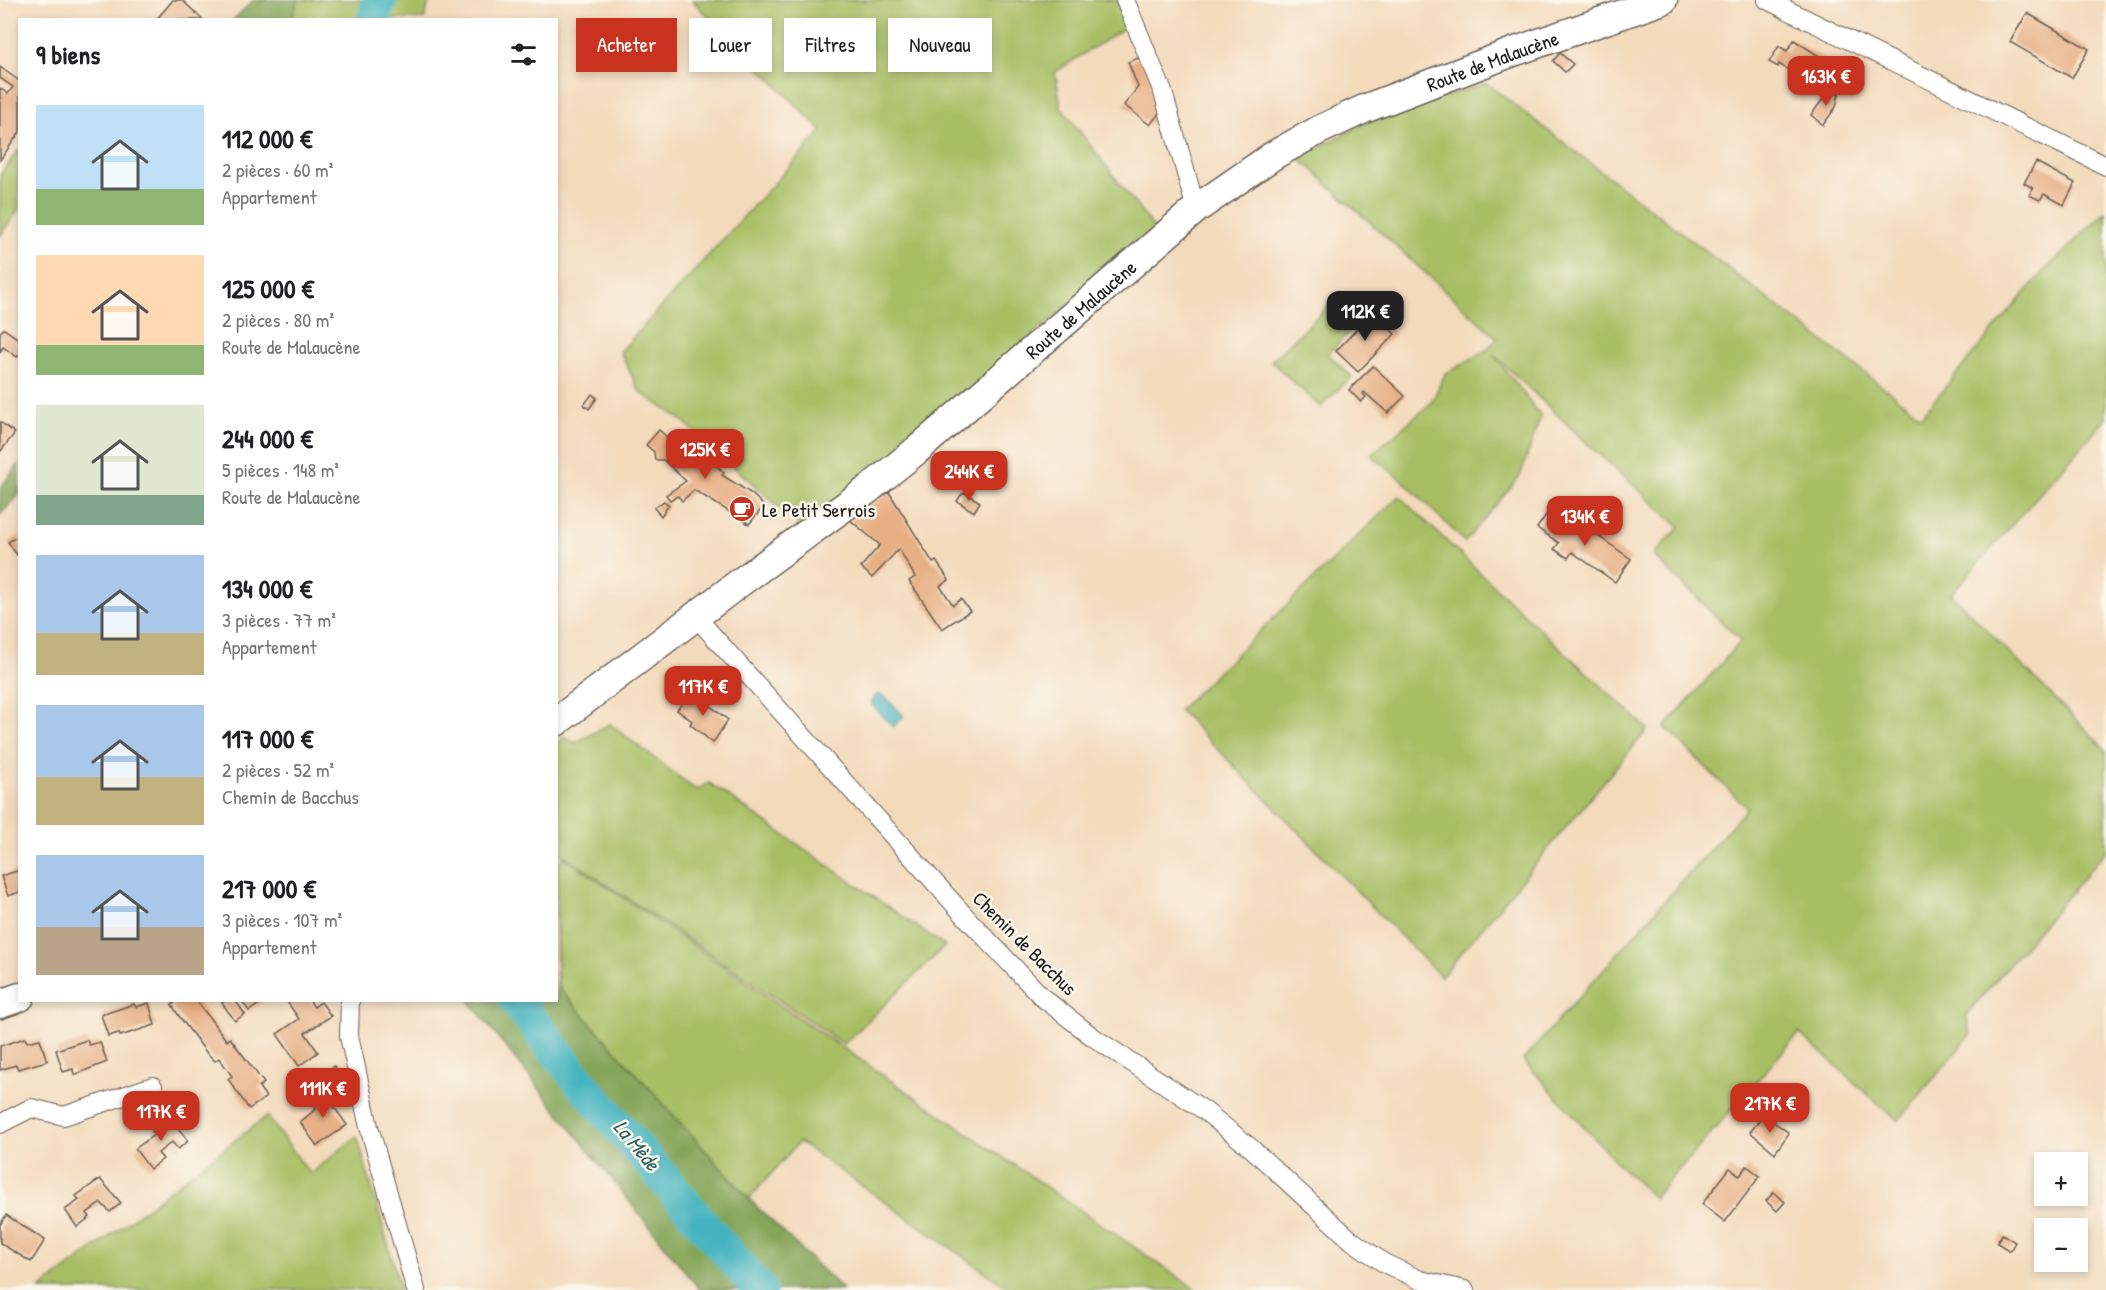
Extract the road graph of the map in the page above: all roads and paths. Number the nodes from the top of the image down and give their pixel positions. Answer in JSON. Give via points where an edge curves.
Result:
{"nodes":[{"id":1,"x":1125,"y":0,"type":"edge"},
{"id":2,"x":1663,"y":0,"type":"edge"},
{"id":3,"x":1767,"y":0,"type":"edge"},
{"id":4,"x":2106,"y":166,"type":"edge"},
{"id":5,"x":1196,"y":209,"type":"junction"},
{"id":6,"x":696,"y":617,"type":"junction"},
{"id":7,"x":558,"y":720,"type":"edge"},
{"id":8,"x":18,"y":998,"type":"edge"},
{"id":9,"x":350,"y":1002,"type":"edge"},
{"id":10,"x":0,"y":1004,"type":"edge"},
{"id":11,"x":153,"y":1086,"type":"dead end"},
{"id":12,"x":0,"y":1124,"type":"edge"},
{"id":13,"x":416,"y":1290,"type":"edge"},
{"id":14,"x":1465,"y":1290,"type":"edge"}],
"edges":[{"from":1,"to":5,"type":"street","via":[[1163,92]]},
{"from":2,"to":5,"type":"main road","name":"Route de Malaucène","via":[[1364,108],[1274,155]]},
{"from":3,"to":4,"type":"street"},
{"from":5,"to":6,"type":"main road","name":"Route de Malaucène","via":[[917,450]]},
{"from":6,"to":7,"type":"main road","name":"Route de Malaucène"},
{"from":6,"to":14,"type":"street","name":"Chemin de Bacchus","via":[[1042,998],[1205,1111],[1383,1263],[1420,1280]]},
{"from":8,"to":10,"type":"main road"},
{"from":9,"to":13,"type":"street","via":[[349,1036],[369,1127]]},
{"from":11,"to":12,"type":"street","via":[[64,1116],[31,1108]]}]}
